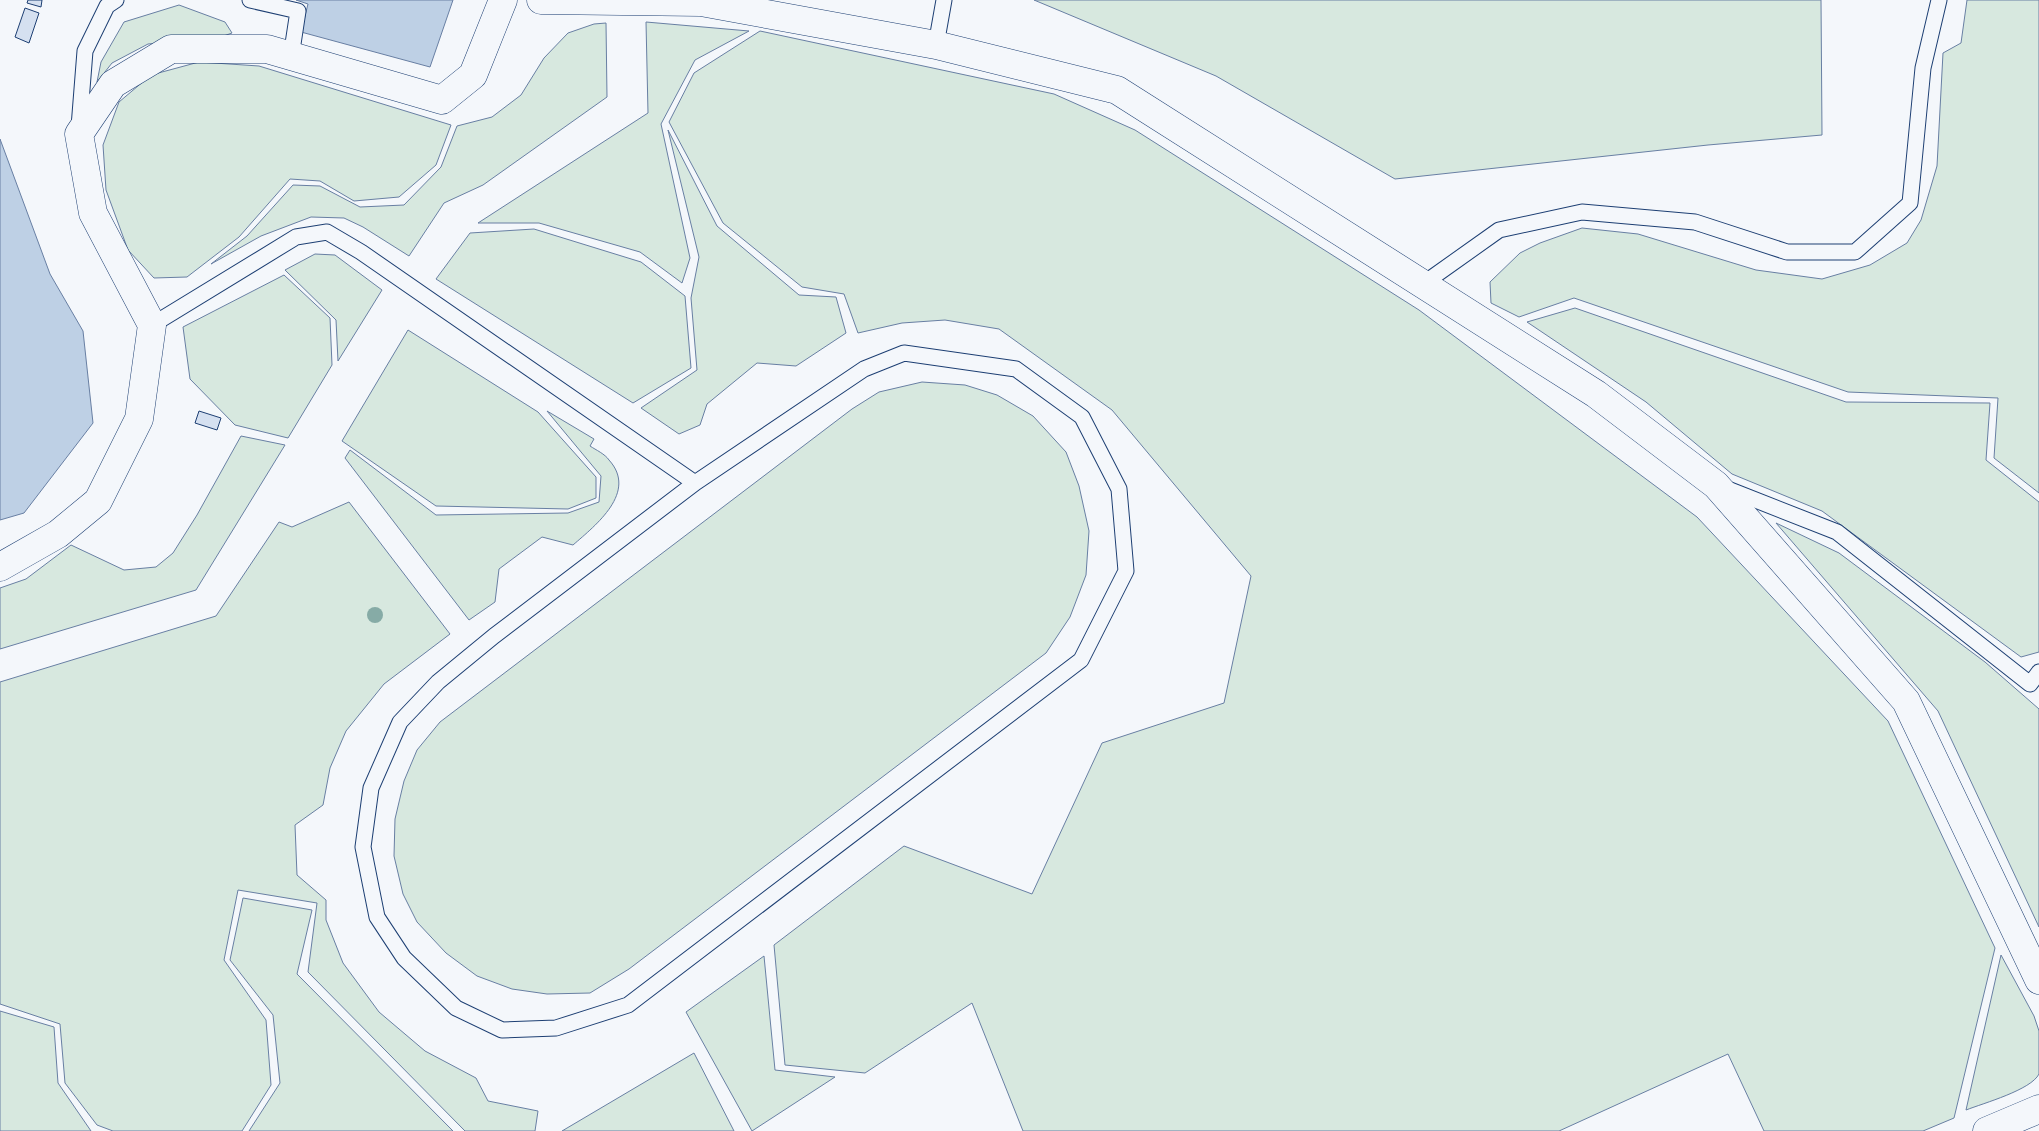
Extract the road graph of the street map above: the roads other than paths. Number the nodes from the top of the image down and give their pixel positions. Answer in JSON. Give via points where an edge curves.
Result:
{"nodes":[{"id":1,"x":116,"y":0,"type":"edge"},
{"id":2,"x":250,"y":0,"type":"edge"},
{"id":3,"x":503,"y":0,"type":"edge"},
{"id":4,"x":541,"y":0,"type":"edge"},
{"id":5,"x":944,"y":0,"type":"edge"},
{"id":6,"x":1938,"y":0,"type":"edge"},
{"id":7,"x":936,"y":45,"type":"junction"},
{"id":8,"x":291,"y":57,"type":"junction"},
{"id":9,"x":79,"y":134,"type":"junction"},
{"id":10,"x":1423,"y":284,"type":"junction"},
{"id":11,"x":152,"y":325,"type":"junction"},
{"id":12,"x":695,"y":483,"type":"junction"},
{"id":13,"x":1716,"y":485,"type":"junction"},
{"id":14,"x":0,"y":567,"type":"edge"},
{"id":15,"x":2039,"y":672,"type":"edge"},
{"id":16,"x":2039,"y":980,"type":"edge"},
{"id":17,"x":2039,"y":1109,"type":"edge"},
{"id":18,"x":1987,"y":1131,"type":"edge"}],
"edges":[{"from":1,"to":9,"type":"lane","via":[[107,6],[84,51]]},
{"from":2,"to":8,"type":"lane","via":[[298,11]]},
{"from":3,"to":8,"type":"street","via":[[473,75],[442,100]]},
{"from":4,"to":7,"type":"street","via":[[701,2]]},
{"from":5,"to":7,"type":"lane"},
{"from":6,"to":10,"type":"lane","via":[[1923,68],[1910,203],[1855,252],[1787,252],[1695,222],[1582,212],[1499,230]]},
{"from":7,"to":10,"type":"street","via":[[1117,90]]},
{"from":8,"to":9,"type":"street","via":[[267,49],[171,50],[113,84]]},
{"from":9,"to":11,"type":"street","via":[[93,213]]},
{"from":10,"to":13,"type":"street","via":[[1596,394]]},
{"from":11,"to":12,"type":"lane","via":[[296,237],[327,232],[361,252]]},
{"from":11,"to":14,"type":"street","via":[[139,419],[98,501],[58,534]]},
{"from":12,"to":12,"type":"lane","via":[[864,369],[904,353],[1016,369],[1082,416],[1119,489],[1126,571],[1082,660],[628,1005],[556,1028],[502,1030],[456,1008],[404,958],[377,917],[363,847],[371,788],[400,722],[438,682]]},
{"from":13,"to":15,"type":"lane","via":[[1837,532],[2030,684]]},
{"from":13,"to":16,"type":"street","via":[[1906,701]]},
{"from":17,"to":18,"type":"street"}]}
